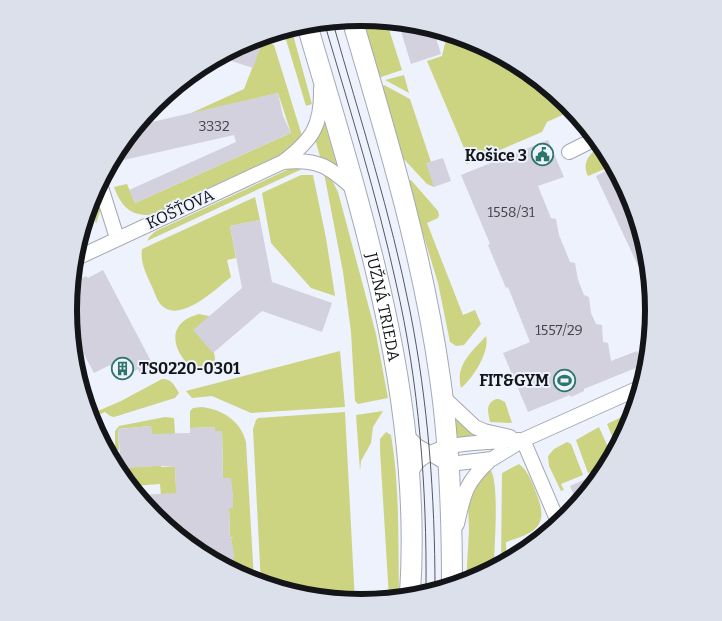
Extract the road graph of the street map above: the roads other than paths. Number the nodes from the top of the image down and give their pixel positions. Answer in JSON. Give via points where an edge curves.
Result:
{"nodes":[{"id":1,"x":354,"y":26,"type":"edge"},
{"id":2,"x":309,"y":31,"type":"edge"},
{"id":3,"x":321,"y":72,"type":"junction"},
{"id":4,"x":590,"y":142,"type":"edge"},
{"id":5,"x":569,"y":152,"type":"dead end"},
{"id":6,"x":283,"y":162,"type":"junction"},
{"id":7,"x":356,"y":191,"type":"junction"},
{"id":8,"x":103,"y":192,"type":"edge"},
{"id":9,"x":117,"y":238,"type":"junction"},
{"id":10,"x":82,"y":256,"type":"edge"},
{"id":11,"x":634,"y":390,"type":"edge"},
{"id":12,"x":443,"y":397,"type":"junction"},
{"id":13,"x":407,"y":436,"type":"junction"},
{"id":14,"x":523,"y":440,"type":"junction"},
{"id":15,"x":441,"y":454,"type":"junction"},
{"id":16,"x":492,"y":459,"type":"junction"},
{"id":17,"x":410,"y":475,"type":"junction"},
{"id":18,"x":556,"y":517,"type":"edge"},
{"id":19,"x":452,"y":549,"type":"junction"},
{"id":20,"x":452,"y":580,"type":"edge"},
{"id":21,"x":410,"y":590,"type":"edge"}],
"edges":[{"from":1,"to":12,"type":"street","via":[[413,239]]},
{"from":2,"to":3,"type":"street","name":"JUŽNÁ TRIEDA"},
{"from":3,"to":6,"type":"street","via":[[319,121],[309,140]]},
{"from":3,"to":7,"type":"street","name":"JUŽNÁ TRIEDA"},
{"from":4,"to":5,"type":"street"},
{"from":6,"to":7,"type":"street","via":[[306,160],[326,166]]},
{"from":6,"to":9,"type":"street","name":"KOŠŤOVA"},
{"from":7,"to":13,"type":"street","name":"JUŽNÁ TRIEDA","via":[[385,308]]},
{"from":8,"to":9,"type":"street"},
{"from":9,"to":10,"type":"street","name":"KOŠŤOVA"},
{"from":11,"to":14,"type":"street"},
{"from":12,"to":14,"type":"street","via":[[475,427]]},
{"from":12,"to":15,"type":"street"},
{"from":13,"to":15,"type":"street","via":[[417,446]]},
{"from":13,"to":17,"type":"street","name":"JUŽNÁ TRIEDA"},
{"from":14,"to":15,"type":"street"},
{"from":14,"to":16,"type":"street"},
{"from":14,"to":18,"type":"street"},
{"from":15,"to":16,"type":"street","via":[[458,463]]},
{"from":15,"to":17,"type":"street","via":[[418,461]]},
{"from":15,"to":19,"type":"street"},
{"from":16,"to":19,"type":"street","via":[[476,473],[466,489]]},
{"from":17,"to":21,"type":"street","name":"JUŽNÁ TRIEDA"},
{"from":19,"to":20,"type":"street"}]}
